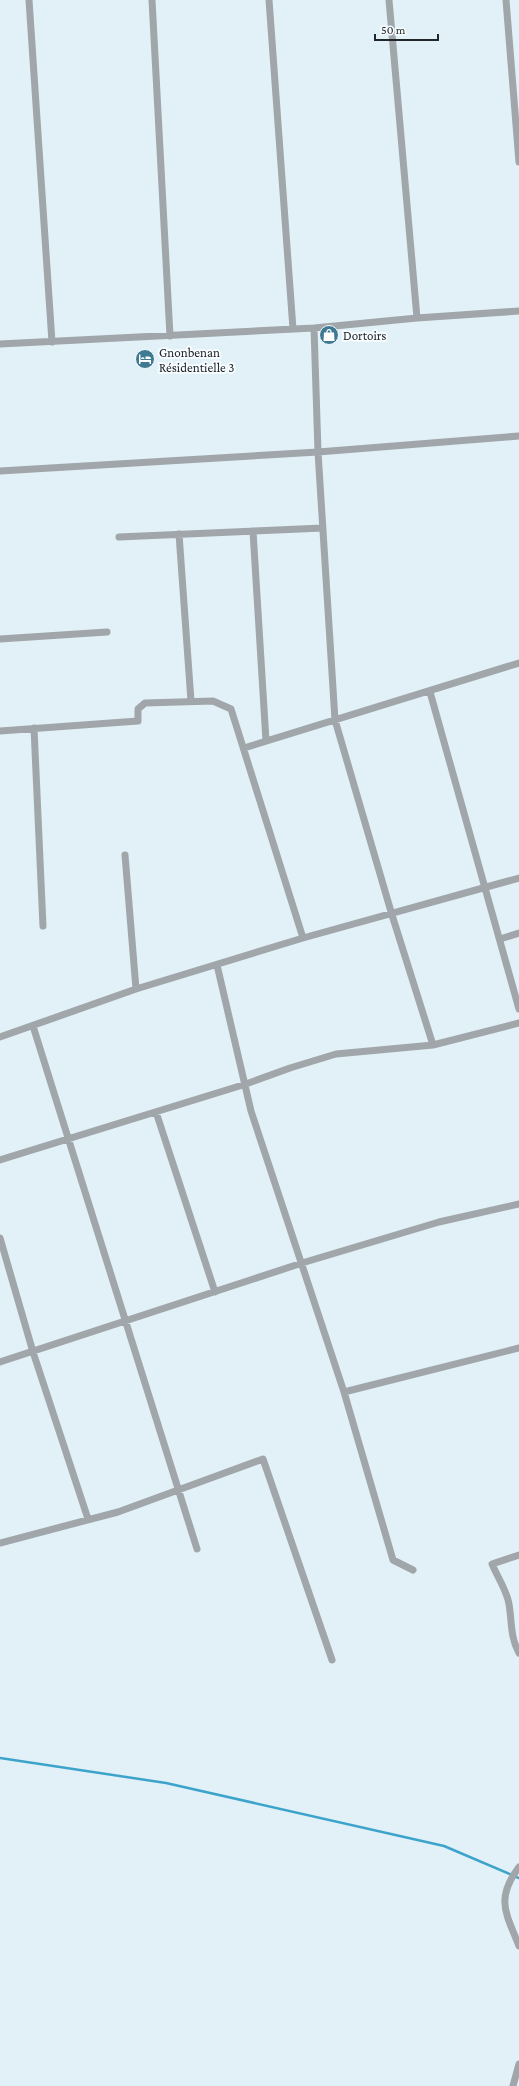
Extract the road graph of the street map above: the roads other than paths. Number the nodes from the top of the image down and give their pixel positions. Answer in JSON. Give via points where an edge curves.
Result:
{"nodes":[{"id":1,"x":29,"y":0,"type":"edge"},
{"id":2,"x":152,"y":0,"type":"edge"},
{"id":3,"x":269,"y":0,"type":"edge"},
{"id":4,"x":390,"y":0,"type":"edge"},
{"id":5,"x":506,"y":0,"type":"edge"},
{"id":6,"x":519,"y":162,"type":"edge"},
{"id":7,"x":519,"y":311,"type":"edge"},
{"id":8,"x":417,"y":318,"type":"junction"},
{"id":9,"x":314,"y":328,"type":"junction"},
{"id":10,"x":293,"y":330,"type":"junction"},
{"id":11,"x":170,"y":336,"type":"junction"},
{"id":12,"x":52,"y":342,"type":"junction"},
{"id":13,"x":0,"y":344,"type":"edge"},
{"id":14,"x":519,"y":436,"type":"edge"},
{"id":15,"x":318,"y":452,"type":"junction"},
{"id":16,"x":0,"y":471,"type":"edge"},
{"id":17,"x":323,"y":528,"type":"junction"},
{"id":18,"x":253,"y":531,"type":"junction"},
{"id":19,"x":179,"y":534,"type":"junction"},
{"id":20,"x":119,"y":537,"type":"dead end"},
{"id":21,"x":107,"y":632,"type":"dead end"},
{"id":22,"x":0,"y":639,"type":"edge"},
{"id":23,"x":519,"y":663,"type":"edge"},
{"id":24,"x":430,"y":692,"type":"junction"},
{"id":25,"x":192,"y":701,"type":"junction"},
{"id":26,"x":335,"y":720,"type":"junction"},
{"id":27,"x":34,"y":728,"type":"junction"},
{"id":28,"x":0,"y":731,"type":"edge"},
{"id":29,"x":266,"y":741,"type":"junction"},
{"id":30,"x":244,"y":748,"type":"junction"},
{"id":31,"x":125,"y":855,"type":"dead end"},
{"id":32,"x":519,"y":878,"type":"edge"},
{"id":33,"x":485,"y":888,"type":"junction"},
{"id":34,"x":392,"y":914,"type":"junction"},
{"id":35,"x":43,"y":926,"type":"dead end"},
{"id":36,"x":519,"y":933,"type":"edge"},
{"id":37,"x":302,"y":938,"type":"junction"},
{"id":38,"x":500,"y":938,"type":"junction"},
{"id":39,"x":217,"y":965,"type":"junction"},
{"id":40,"x":136,"y":989,"type":"junction"},
{"id":41,"x":519,"y":1009,"type":"edge"},
{"id":42,"x":519,"y":1023,"type":"edge"},
{"id":43,"x":33,"y":1026,"type":"junction"},
{"id":44,"x":0,"y":1036,"type":"edge"},
{"id":45,"x":433,"y":1045,"type":"junction"},
{"id":46,"x":246,"y":1084,"type":"junction"},
{"id":47,"x":156,"y":1112,"type":"junction"},
{"id":48,"x":67,"y":1139,"type":"junction"},
{"id":49,"x":0,"y":1160,"type":"edge"},
{"id":50,"x":519,"y":1204,"type":"edge"},
{"id":51,"x":0,"y":1238,"type":"edge"},
{"id":52,"x":302,"y":1263,"type":"junction"},
{"id":53,"x":215,"y":1292,"type":"junction"},
{"id":54,"x":124,"y":1321,"type":"junction"},
{"id":55,"x":519,"y":1348,"type":"edge"},
{"id":56,"x":32,"y":1352,"type":"junction"},
{"id":57,"x":0,"y":1362,"type":"edge"},
{"id":58,"x":344,"y":1392,"type":"junction"},
{"id":59,"x":178,"y":1491,"type":"junction"},
{"id":60,"x":88,"y":1520,"type":"junction"},
{"id":61,"x":0,"y":1543,"type":"edge"},
{"id":62,"x":197,"y":1549,"type":"dead end"},
{"id":63,"x":519,"y":1555,"type":"edge"},
{"id":64,"x":413,"y":1570,"type":"dead end"},
{"id":65,"x":519,"y":1653,"type":"edge"},
{"id":66,"x":332,"y":1660,"type":"dead end"},
{"id":67,"x":519,"y":1867,"type":"edge"},
{"id":68,"x":519,"y":1946,"type":"edge"},
{"id":69,"x":519,"y":2064,"type":"edge"},
{"id":70,"x":512,"y":2086,"type":"edge"}],
"edges":[{"from":1,"to":12,"type":"street"},
{"from":2,"to":11,"type":"street"},
{"from":3,"to":10,"type":"street"},
{"from":4,"to":8,"type":"street"},
{"from":5,"to":6,"type":"street"},
{"from":7,"to":8,"type":"street"},
{"from":8,"to":9,"type":"street"},
{"from":9,"to":10,"type":"street"},
{"from":9,"to":15,"type":"street"},
{"from":10,"to":11,"type":"street"},
{"from":11,"to":12,"type":"street"},
{"from":12,"to":13,"type":"street"},
{"from":14,"to":15,"type":"street"},
{"from":15,"to":16,"type":"street"},
{"from":15,"to":17,"type":"street"},
{"from":17,"to":18,"type":"street"},
{"from":17,"to":26,"type":"street"},
{"from":18,"to":19,"type":"street"},
{"from":18,"to":29,"type":"street"},
{"from":19,"to":20,"type":"street"},
{"from":19,"to":25,"type":"street"},
{"from":21,"to":22,"type":"street"},
{"from":23,"to":24,"type":"street"},
{"from":24,"to":26,"type":"street"},
{"from":24,"to":33,"type":"street"},
{"from":25,"to":27,"type":"street","via":[[145,703],[138,709],[138,721]]},
{"from":25,"to":30,"type":"street","via":[[213,701],[231,709]]},
{"from":26,"to":29,"type":"street"},
{"from":26,"to":34,"type":"street"},
{"from":27,"to":28,"type":"street"},
{"from":27,"to":35,"type":"street"},
{"from":29,"to":30,"type":"street"},
{"from":30,"to":37,"type":"street"},
{"from":31,"to":40,"type":"street"},
{"from":32,"to":33,"type":"street"},
{"from":33,"to":34,"type":"street"},
{"from":33,"to":38,"type":"street"},
{"from":34,"to":37,"type":"street"},
{"from":34,"to":45,"type":"street"},
{"from":36,"to":38,"type":"street"},
{"from":37,"to":39,"type":"street"},
{"from":38,"to":41,"type":"street"},
{"from":39,"to":40,"type":"street"},
{"from":39,"to":46,"type":"street"},
{"from":40,"to":43,"type":"street"},
{"from":42,"to":45,"type":"street"},
{"from":43,"to":44,"type":"street"},
{"from":43,"to":48,"type":"street"},
{"from":45,"to":46,"type":"street","via":[[336,1054]]},
{"from":46,"to":47,"type":"street"},
{"from":46,"to":52,"type":"street","via":[[251,1111]]},
{"from":47,"to":48,"type":"street"},
{"from":47,"to":53,"type":"street"},
{"from":48,"to":49,"type":"street"},
{"from":48,"to":54,"type":"street"},
{"from":50,"to":52,"type":"street","via":[[439,1222]]},
{"from":51,"to":56,"type":"street"},
{"from":52,"to":53,"type":"street"},
{"from":52,"to":58,"type":"street"},
{"from":53,"to":54,"type":"street"},
{"from":54,"to":56,"type":"street"},
{"from":54,"to":59,"type":"street"},
{"from":55,"to":58,"type":"street"},
{"from":56,"to":57,"type":"street"},
{"from":56,"to":60,"type":"street"},
{"from":58,"to":64,"type":"street","via":[[393,1560]]},
{"from":59,"to":60,"type":"street"},
{"from":59,"to":62,"type":"street"},
{"from":59,"to":66,"type":"street","via":[[263,1459]]},
{"from":60,"to":61,"type":"street"},
{"from":63,"to":65,"type":"street","via":[[492,1564],[509,1603],[510,1624]]},
{"from":67,"to":68,"type":"street","via":[[506,1888],[504,1907]]},
{"from":69,"to":70,"type":"street"}]}
